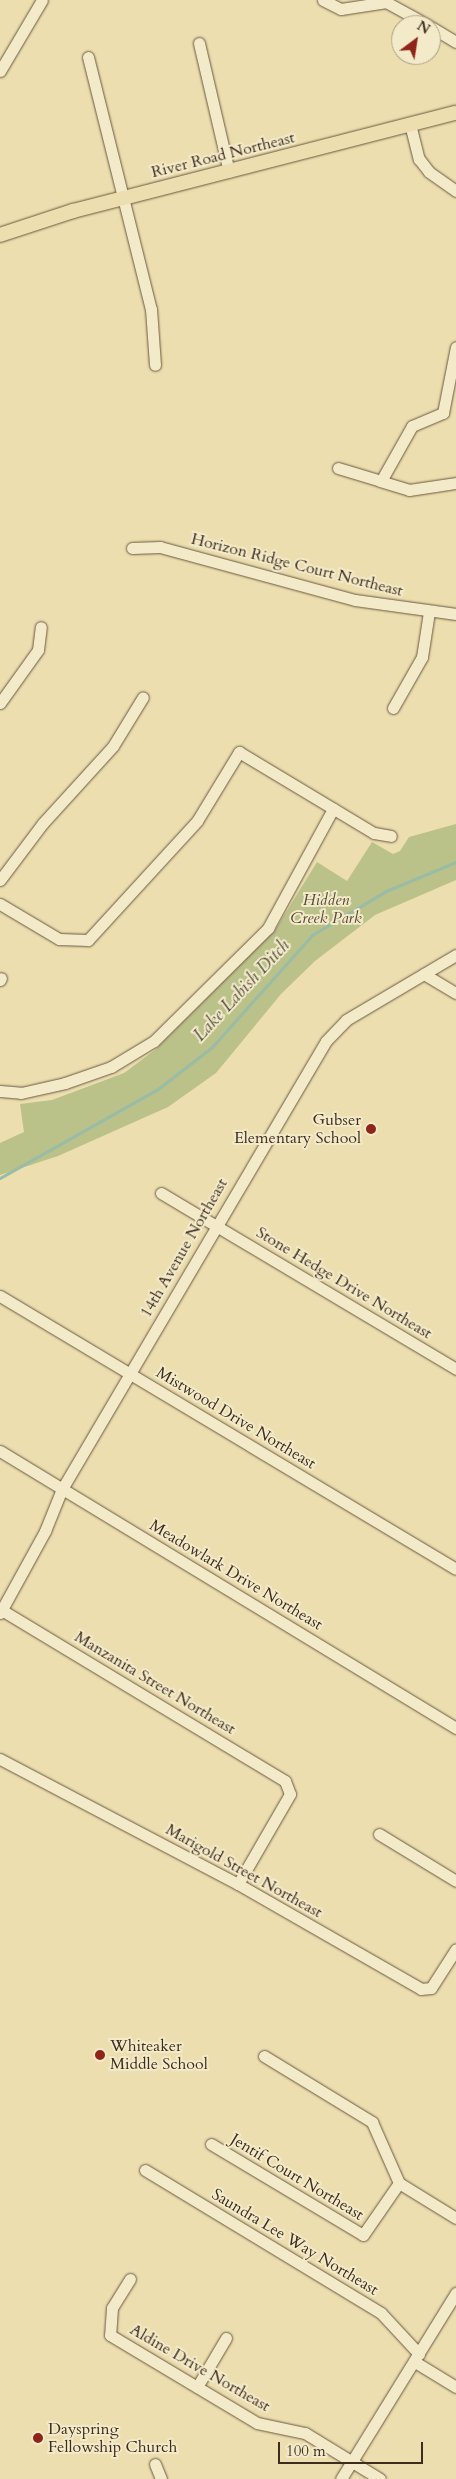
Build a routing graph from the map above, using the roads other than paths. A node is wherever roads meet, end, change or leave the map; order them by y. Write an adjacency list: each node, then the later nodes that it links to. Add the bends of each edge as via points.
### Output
1 (42, 0): 8 (street)
2 (323, 0): 3 (street, via 341,9 386,2)
3 (410, 15)
4 (441, 33): 5 (street)
5 (456, 42)
6 (199, 43): 11 (street)
7 (88, 57): 13 (street)
8 (0, 72)
9 (456, 113): 10 (main road, River Road Northeast)
10 (411, 128): 11 (main road, River Road Northeast); 12 (street, via 419,159 429,172)
11 (229, 172): 13 (main road, River Road Northeast)
12 (456, 191)
13 (124, 197): 14 (main road, River Road Northeast); 16 (street, via 155,328)
14 (0, 235)
15 (456, 347): 18 (street, via 443,413 412,426)
16 (155, 365)
17 (338, 468): 18 (street)
18 (380, 481): 19 (street, via 408,490)
19 (456, 483)
20 (132, 548): 21 (street, Horizon Ridge Court Northeast, via 160,547 355,600)
21 (428, 612): 22 (street, Horizon Ridge Court Northeast); 26 (street, via 422,657)
22 (456, 614)
23 (41, 628): 25 (street, via 38,650)
24 (143, 697): 29 (street, via 114,746 43,823)
25 (0, 703)
26 (393, 708)
27 (334, 809): 28 (street, via 374,833); 30 (street, via 239,752 197,821 88,940 59,939); 34 (street, via 268,928 154,1040 110,1068 65,1083 21,1093)
28 (391, 836)
29 (0, 880)
30 (0, 904)
31 (456, 955): 32 (street, 14th Avenue Northeast)
32 (424, 974): 33 (street); 36 (street, 14th Avenue Northeast, via 332,1032)
33 (456, 993)
34 (0, 1091)
35 (161, 1193): 36 (street, Stone Hedge Drive Northeast)
36 (216, 1226): 38 (street, Stone Hedge Drive Northeast); 39 (street, 14th Avenue Northeast)
37 (0, 1296): 39 (street, Mistwood Drive Northeast)
38 (456, 1369)
39 (130, 1374): 41 (street, 14th Avenue Northeast); 42 (street, Mistwood Drive Northeast)
40 (0, 1451): 41 (street, Meadowlark Drive Northeast)
41 (62, 1489): 43 (street, 14th Avenue Northeast, via 45,1531); 44 (street, Meadowlark Drive Northeast)
42 (456, 1569)
43 (1, 1611): 48 (street, Manzanita Street Northeast, via 291,1787)
44 (456, 1728)
45 (0, 1759): 48 (street, Marigold Street Northeast)
46 (379, 1834): 47 (street)
47 (456, 1881)
48 (238, 1884): 49 (street, Marigold Street Northeast, via 421,1989 431,1988)
49 (456, 1949)
50 (264, 2056): 53 (street, via 372,2122)
51 (211, 2144): 53 (street, Jentif Court Northeast, via 363,2235)
52 (145, 2170): 58 (street, Saundra Lee Way Northeast, via 381,2313)
53 (399, 2183): 54 (street)
54 (456, 2218)
55 (130, 2279): 59 (street, Aldine Drive Northeast, via 112,2308 110,2335)
56 (456, 2293): 58 (street)
57 (226, 2338): 59 (street)
58 (417, 2358): 60 (street, Saundra Lee Way Northeast); 61 (street)
59 (197, 2387): 61 (street, Aldine Drive Northeast, via 257,2423 305,2433)
60 (456, 2387)
61 (351, 2461): 64 (street); 65 (street, Aldine Drive Northeast)
62 (154, 2464): 63 (street)
63 (161, 2479)
64 (341, 2479)
65 (380, 2479)

